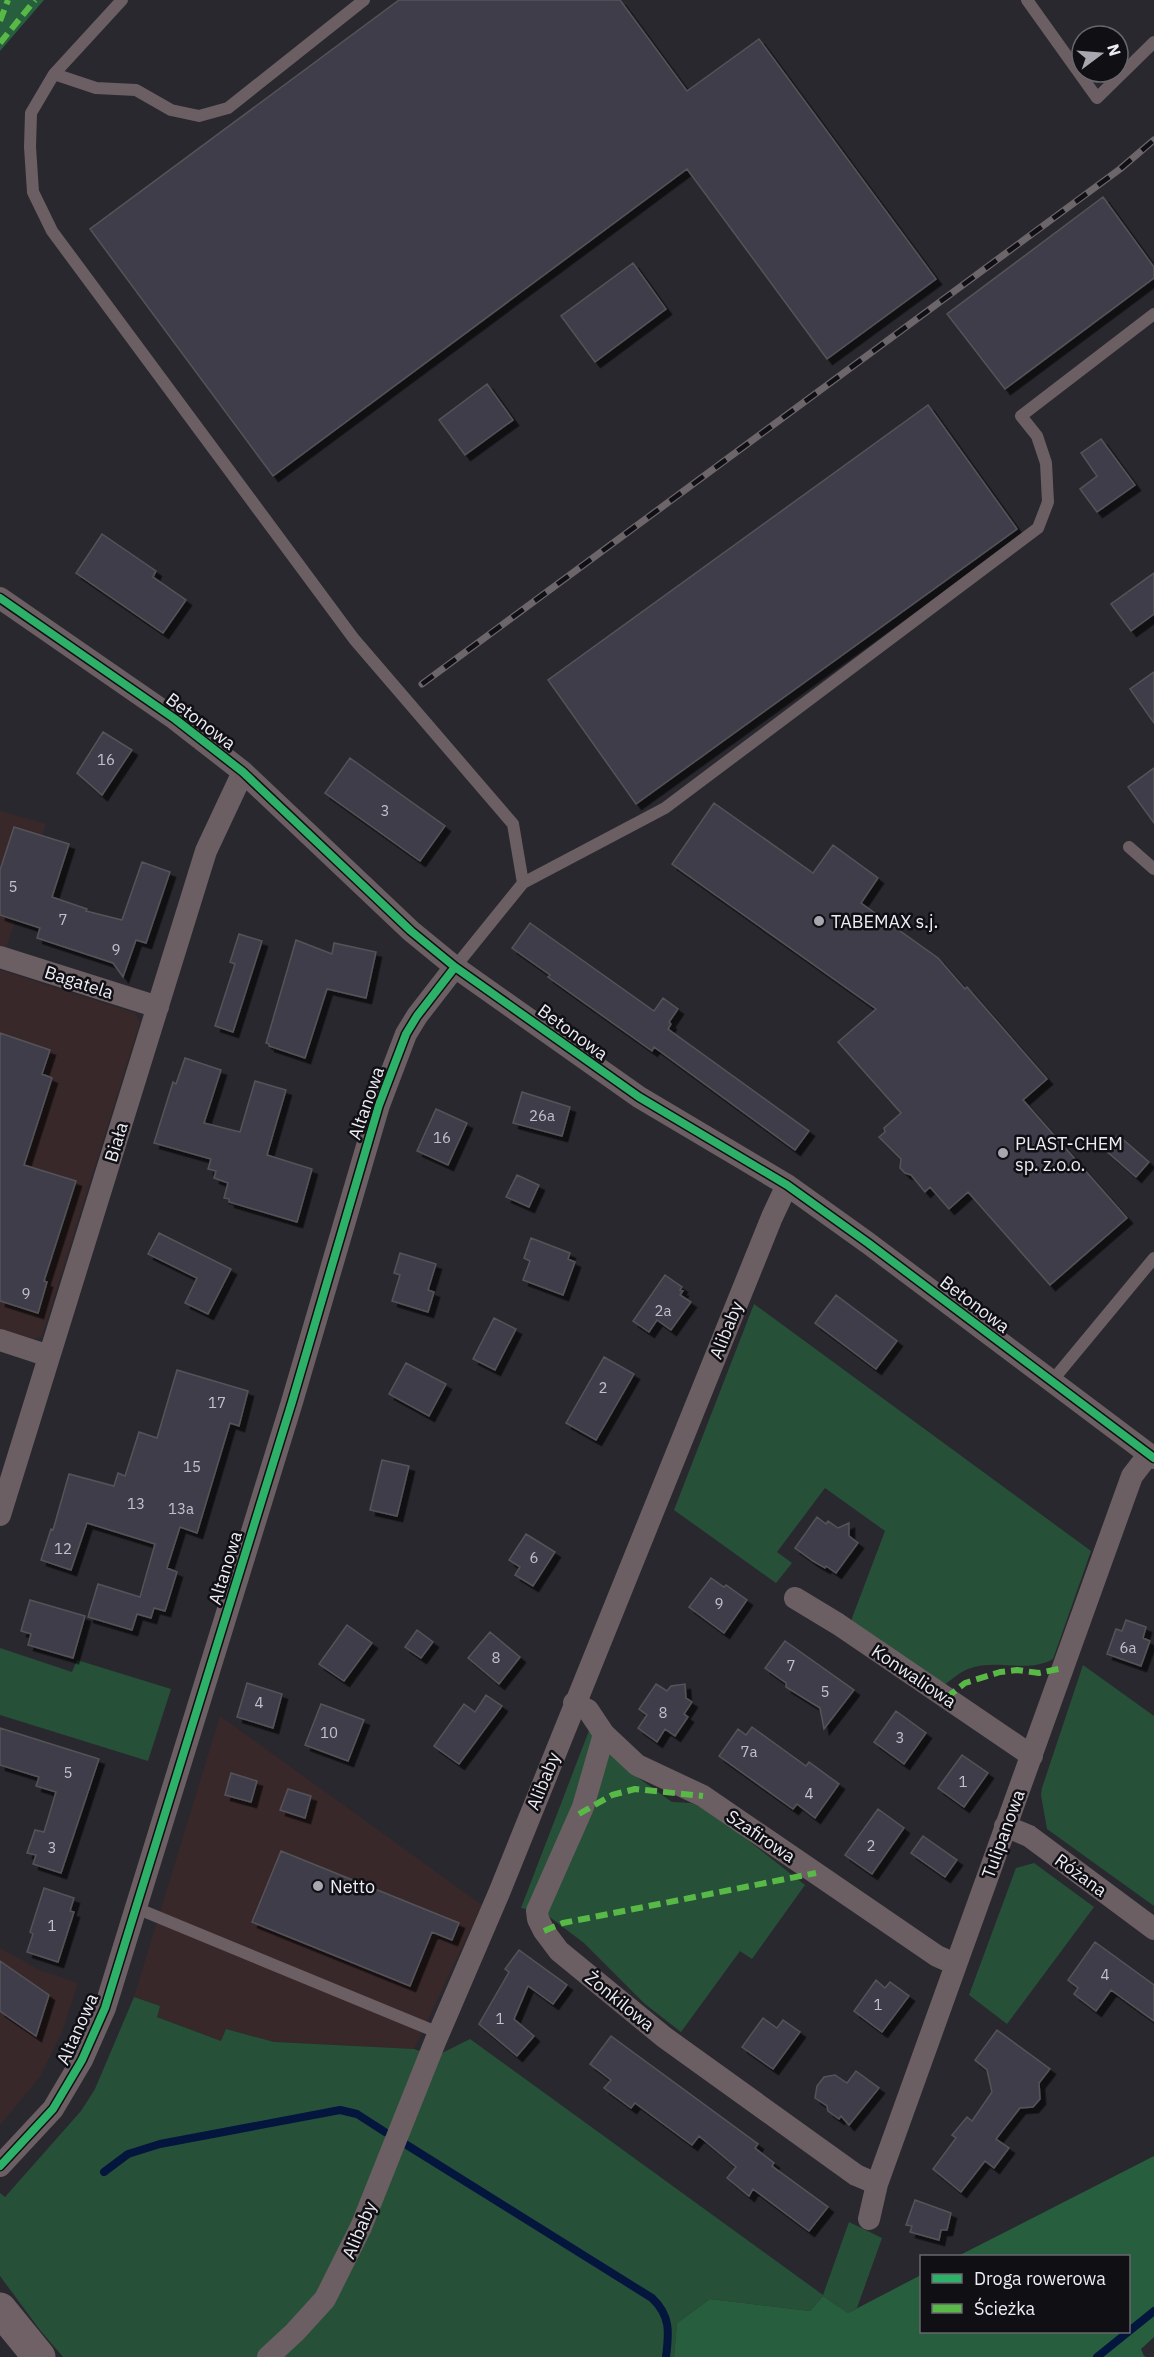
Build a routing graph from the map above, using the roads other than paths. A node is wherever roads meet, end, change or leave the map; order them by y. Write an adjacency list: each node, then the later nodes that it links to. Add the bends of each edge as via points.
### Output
1 (122, 0): 5 (lane)
2 (364, 0): 5 (lane, via 228,108 199,116 171,110 136,90 96,88)
3 (1027, 0): 4 (lane, via 1097,98)
4 (1154, 42)
5 (54, 74): 11 (lane, via 31,113 30,147 33,192 52,231 354,639 513,824)
6 (1154, 314): 11 (lane, via 1021,416 1037,436 1046,463 1048,502 1038,528 665,808)
7 (0, 598): 8 (street, Betonowa, via 175,719)
8 (243, 772): 13 (street, Betonowa, via 411,931); 14 (street, Biała, via 206,851)
9 (1129, 847): 10 (lane)
10 (1154, 869)
11 (523, 883): 13 (lane)
12 (0, 957): 14 (street, Bagatela)
13 (455, 967): 15 (street, Betonowa, via 639,1097); 27 (street, Altanowa, via 406,1034 379,1105)
14 (158, 1008): 18 (street, Biała)
15 (787, 1185): 19 (street, Betonowa); 23 (street, Alibaby)
16 (1154, 1258): 19 (lane)
17 (0, 1340): 18 (street)
18 (49, 1356): 21 (street, Biała)
19 (1052, 1381): 20 (street, Betonowa)
20 (1151, 1456): 25 (street, Tulipanowa, via 1132,1476)
21 (0, 1515)
22 (795, 1598): 25 (street, Konwaliowa)
23 (574, 1703): 24 (street, Szafirowa, via 588,1710); 30 (street, Alibaby)
24 (604, 1734): 29 (street, Szafirowa, via 637,1765 703,1796 937,1956); 32 (street, Żonkilowa, via 583,1807 537,1911 544,1931 559,1951 664,2037 856,2175)
25 (1032, 1756): 26 (street, Tulipanowa)
26 (1005, 1826): 28 (street, Różana, via 1029,1836); 29 (street, Tulipanowa)
27 (136, 1908): 30 (lane); 31 (street, Altanowa, via 105,2008 82,2060 53,2109)
28 (1154, 1929)
29 (955, 1964): 32 (street, Tulipanowa)
30 (439, 2033): 38 (street, Alibaby, via 341,2271 325,2299)
31 (0, 2166)
32 (877, 2184): 33 (street, Tulipanowa)
33 (869, 2219)
34 (0, 2309): 37 (main road)
35 (0, 2335): 36 (main road)
36 (17, 2357)
37 (39, 2357)
38 (268, 2357)

